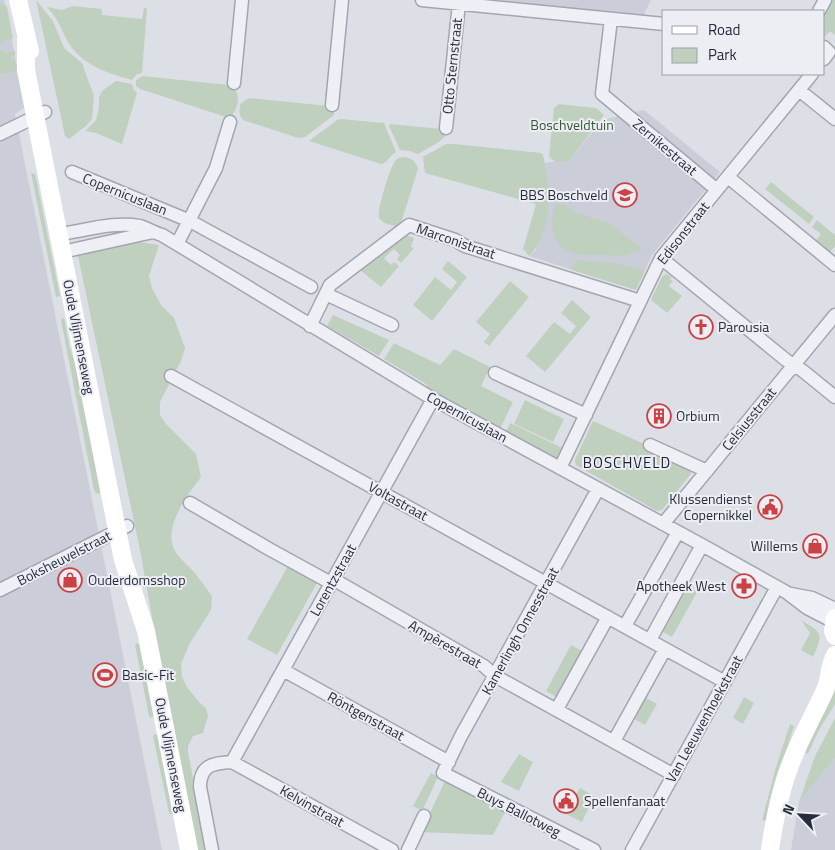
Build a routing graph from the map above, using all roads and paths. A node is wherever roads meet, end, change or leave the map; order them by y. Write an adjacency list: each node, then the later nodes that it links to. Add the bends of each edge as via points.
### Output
1 (18, 0): 12 (street, Oude Vlijmenseweg, via 38,80)
2 (242, 0): 9 (street)
3 (342, 0): 11 (street)
4 (422, 0): 5 (street)
5 (459, 4): 6 (street); 15 (street, Otto Sternstraat)
6 (611, 19): 7 (street); 19 (street, Zernikestraat, via 602,94)
7 (662, 24)
8 (811, 75): 10 (street, Edisonstraat)
9 (234, 83)
10 (799, 90): 13 (street); 18 (street, Edisonstraat)
11 (332, 105)
12 (40, 114): 16 (street); 21 (street, Oude Vlijmenseweg)
13 (835, 119)
14 (230, 122): 20 (street, via 216,168)
15 (446, 128)
16 (0, 134)
17 (72, 172): 20 (street, Copernicuslaan)
18 (728, 177): 19 (street, Edisonstraat); 24 (street)
19 (717, 190): 23 (street, Edisonstraat)
20 (190, 221): 22 (street); 25 (street, Copernicuslaan)
21 (65, 242): 22 (street, Copernicuslaan, via 152,232); 44 (street, Oude Vlijmenseweg)
22 (177, 244): 30 (street, Copernicuslaan)
23 (661, 258): 27 (street, Edisonstraat); 31 (street)
24 (835, 265)
25 (311, 286)
26 (326, 294): 27 (street, Marconistraat, via 330,285 409,225); 29 (street); 30 (street, Marconistraat)
27 (640, 301): 36 (street, Edisonstraat)
28 (835, 315): 31 (street, Celsiusstraat)
29 (392, 325)
30 (310, 326): 35 (street, Copernicuslaan)
31 (794, 365): 34 (street); 39 (street, Celsiusstraat)
32 (495, 373): 36 (street)
33 (171, 376): 41 (street, Voltastraat)
34 (835, 397)
35 (433, 399): 38 (street, Copernicuslaan); 41 (street, Lorentzstraat)
36 (586, 416): 38 (street, Edisonstraat)
37 (650, 445): 39 (street)
38 (560, 468): 40 (street, Copernicuslaan)
39 (707, 471): 43 (street, Celsiusstraat)
40 (598, 489): 43 (street, Copernicuslaan); 48 (street, Kamerlingh Onnesstraat)
41 (381, 492): 47 (street, Lorentzstraat); 48 (street, Voltastraat)
42 (190, 503): 47 (street, Ampèrestraat)
43 (663, 524): 45 (street, Copernicuslaan)
44 (122, 528): 49 (street, Boksheuvelstraat); 67 (street, Oude Vlijmenseweg, via 146,618)
45 (678, 532): 46 (street, Copernicuslaan); 53 (street)
46 (702, 545): 50 (street, Copernicuslaan); 54 (street)
47 (332, 581): 57 (street, Lorentzstraat); 58 (street, Ampèrestraat, via 484,666)
48 (547, 582): 51 (street, Voltastraat); 58 (street, Kamerlingh Onnesstraat)
49 (0, 590)
50 (782, 590): 52 (street, Copernicuslaan, via 807,608); 60 (street, Van Leeuwenhoekstraat)
51 (608, 616): 53 (street, Voltastraat); 61 (street)
52 (835, 621)
53 (625, 626): 54 (street, Voltastraat)
54 (650, 640): 55 (street, Voltastraat)
55 (665, 648): 60 (street, Voltastraat); 62 (street)
56 (835, 655): 59 (street, via 831,663)
57 (283, 670): 63 (street, Lorentzstraat); 64 (street, Röntgenstraat)
58 (495, 676): 61 (street, Ampèrestraat); 64 (street, Kamerlingh Onnesstraat)
59 (831, 681): 73 (street, via 789,768)
60 (725, 682): 65 (street, Van Leeuwenhoekstraat)
61 (557, 709): 62 (street, Ampèrestraat)
62 (614, 741): 65 (street, Ampèrestraat)
63 (232, 762): 68 (street, Oude Vlijmenseweg, via 211,764 200,780); 69 (street, Kelvinstraat)
64 (446, 768): 71 (street, Buys Ballotweg)
65 (674, 775): 72 (street, Van Leeuwenhoekstraat)
66 (424, 816): 70 (street)
67 (189, 850)
68 (212, 850)
69 (392, 850)
70 (408, 850)
71 (594, 850)
72 (632, 850)
73 (770, 850)

